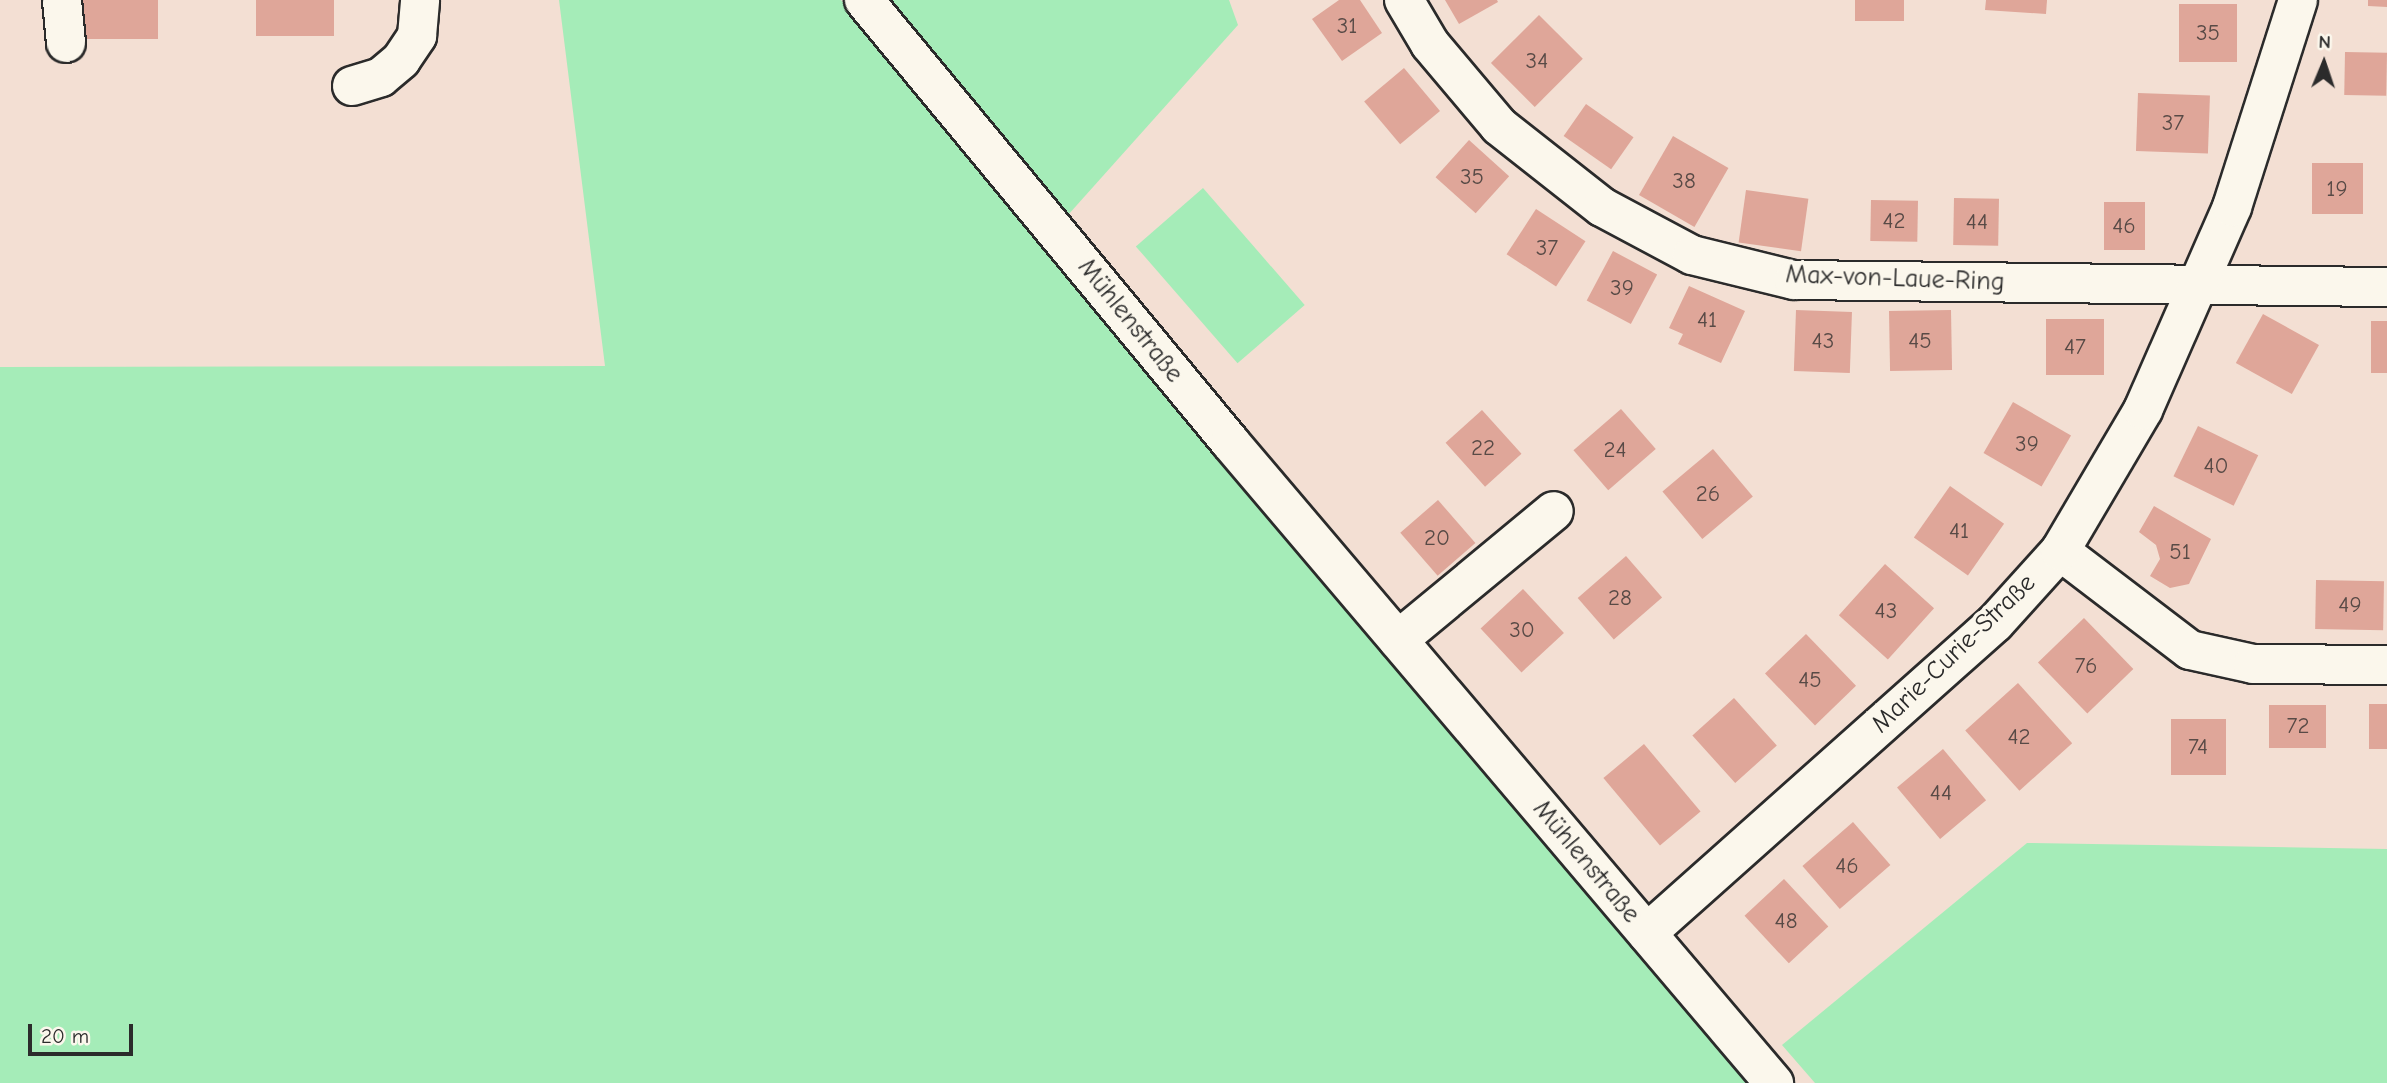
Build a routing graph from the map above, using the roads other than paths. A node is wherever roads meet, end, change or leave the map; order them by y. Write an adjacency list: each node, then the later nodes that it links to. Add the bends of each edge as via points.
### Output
1 (62, 0): 6 (street)
2 (420, 0): 7 (street, via 417,36 401,60 381,77)
3 (864, 0): 12 (street, Mühlenstraße)
4 (1404, 0): 8 (street, Max-von-Laue-Ring, via 1430,44 1499,126 1601,207 1692,255 1794,280)
5 (2298, 0): 8 (street, Marie-Curie-Straße, via 2261,127)
6 (66, 43)
7 (352, 86)
8 (2197, 285): 9 (street, Max-von-Laue-Ring); 11 (street, Marie-Curie-Straße, via 2143,410)
9 (2387, 287)
10 (1554, 511): 12 (street)
11 (2060, 551): 13 (street, via 2190,650 2253,664); 14 (street, Marie-Curie-Straße, via 1994,623)
12 (1398, 640): 14 (street, Mühlenstraße)
13 (2387, 664)
14 (1647, 933): 15 (street, Mühlenstraße)
15 (1774, 1083)

